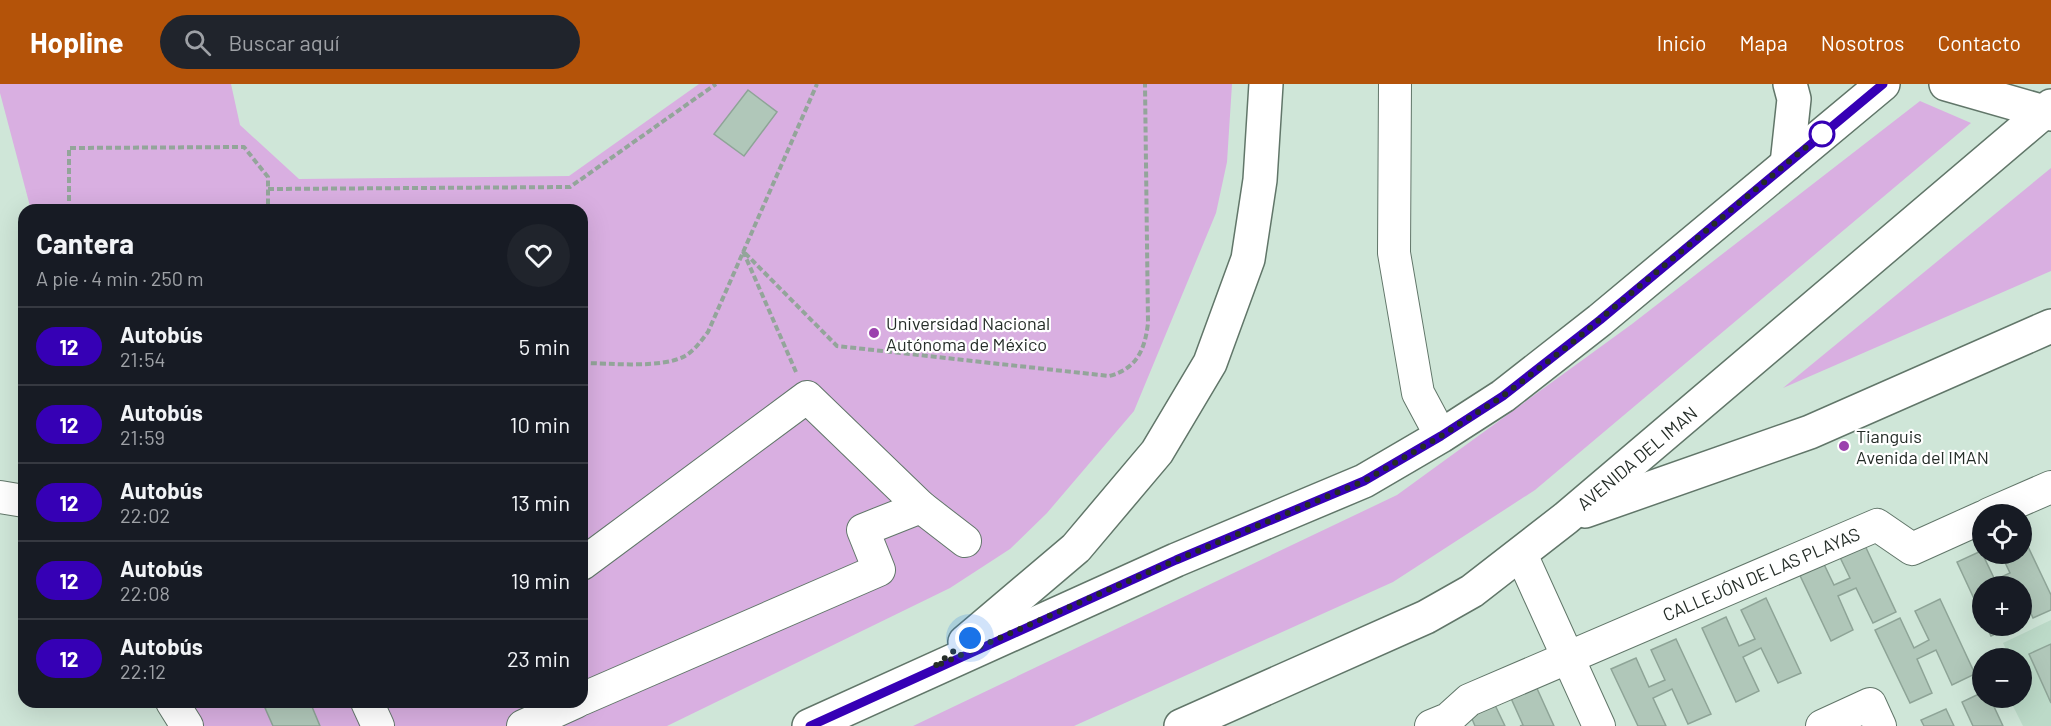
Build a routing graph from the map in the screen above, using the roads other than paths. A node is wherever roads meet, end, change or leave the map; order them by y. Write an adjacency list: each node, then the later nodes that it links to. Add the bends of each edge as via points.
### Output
1 (1266, 84): 21 (main road, via 1260,180 1248,259 1210,363 1157,452 1076,548)
2 (1395, 84): 9 (street, via 1394,253 1418,393)
3 (1790, 84): 7 (main road, via 1794,99)
4 (1883, 84): 7 (main road)
5 (1946, 84): 6 (main road, AVENIDA DEL IMAN)
6 (2048, 111): 15 (main road, AVENIDA DEL IMAN)
7 (1787, 164): 9 (main road, via 1512,390)
8 (2051, 326): 15 (main road, via 1810,432)
9 (1441, 436): 21 (main road, via 1364,481)
10 (2051, 487): 13 (street)
11 (0, 497): 12 (street)
12 (18, 500)
13 (2012, 504)
14 (921, 507): 17 (street); 19 (street, via 807,397); 22 (street, via 863,531 879,570)
15 (1566, 518): 18 (main road, AVENIDA DEL IMAN)
16 (1972, 522): 20 (street, CALLEJÓN DE LAS PLAYAS, via 1912,549 1877,525)
17 (965, 541)
18 (1521, 554): 20 (street); 30 (main road, AVENIDA DEL IMAN, via 1472,591 1426,617)
19 (588, 560)
20 (1568, 657): 31 (street, CALLEJÓN DE LAS PLAYAS, via 1469,700 1448,719); 32 (street)
21 (934, 667): 29 (main road)
22 (588, 696)
23 (176, 708): 26 (street)
24 (370, 708): 27 (street)
25 (563, 708): 28 (street)
26 (187, 726)
27 (378, 726)
28 (523, 726)
29 (809, 726)
30 (1181, 726)
31 (1431, 726)
32 (1599, 726)
33 (1822, 726): 34 (street, via 1870,704)
34 (1880, 726)

